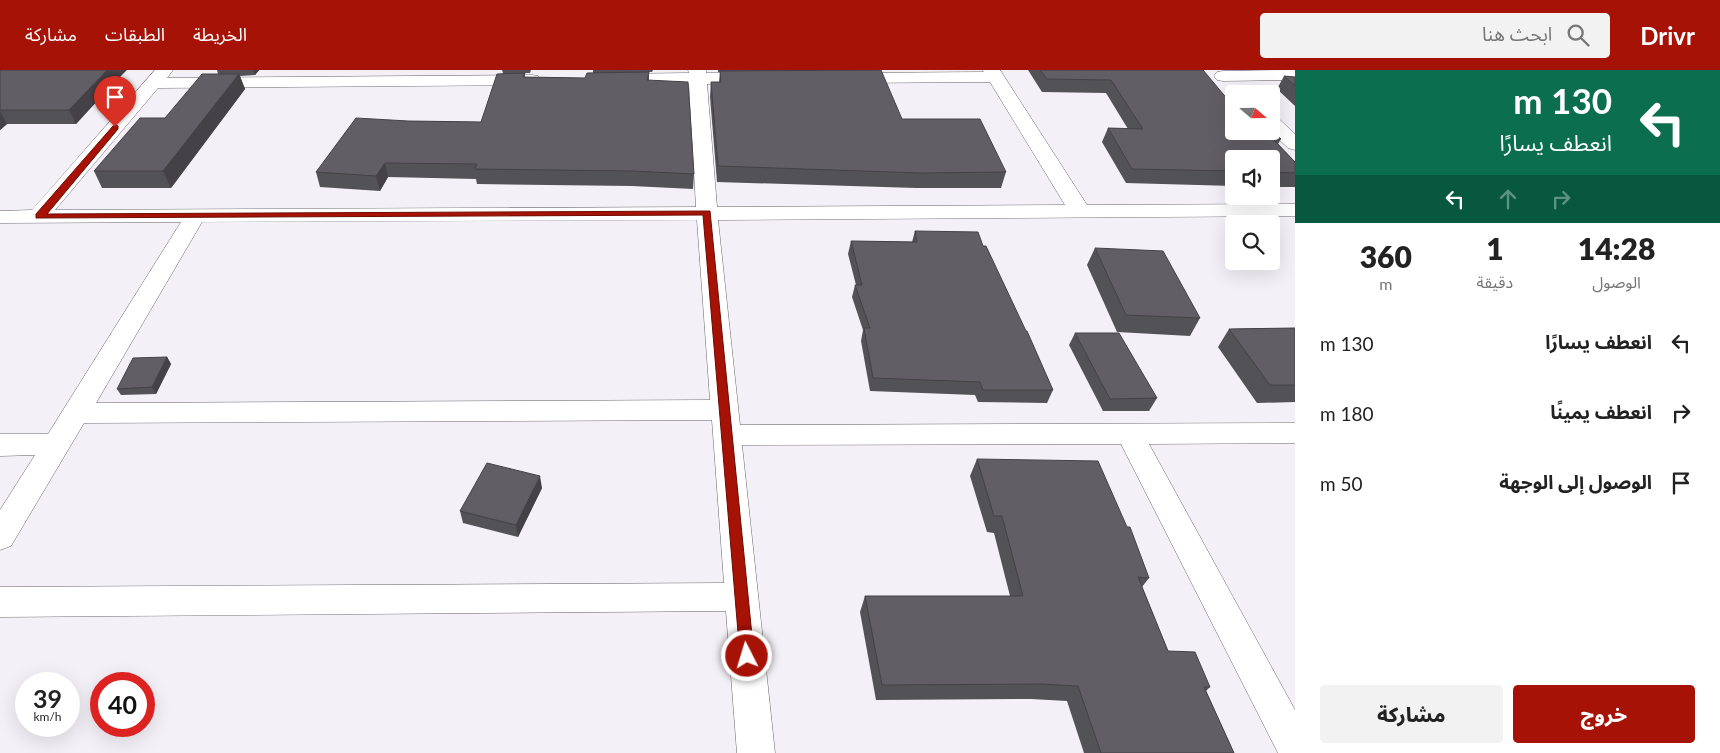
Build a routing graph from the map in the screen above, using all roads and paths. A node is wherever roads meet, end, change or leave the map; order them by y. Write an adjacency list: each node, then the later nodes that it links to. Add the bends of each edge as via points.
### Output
1 (993, 73): 7 (street); 13 (street)
2 (1220, 73): 4 (street); 10 (street)
3 (697, 74): 6 (street); 9 (street); 15 (street)
4 (1295, 75)
5 (159, 76): 8 (street); 18 (street)
6 (777, 78)
7 (826, 78)
8 (549, 80)
9 (599, 80)
10 (1233, 85)
11 (1280, 130): 12 (street)
12 (1295, 144)
13 (1080, 211): 14 (street); 15 (street)
14 (1294, 211)
15 (707, 213): 16 (street); 20 (street)
16 (196, 215): 18 (street); 19 (street)
17 (0, 216): 18 (street)
18 (40, 216)
19 (76, 413): 20 (street); 23 (street)
20 (726, 423): 21 (street); 26 (street)
21 (1129, 433): 22 (street); 28 (street)
22 (1295, 433)
23 (57, 444): 24 (street); 25 (street)
24 (0, 445)
25 (0, 537)
26 (742, 597): 27 (street); 29 (street)
27 (0, 602)
28 (1295, 747)
29 (756, 753)

